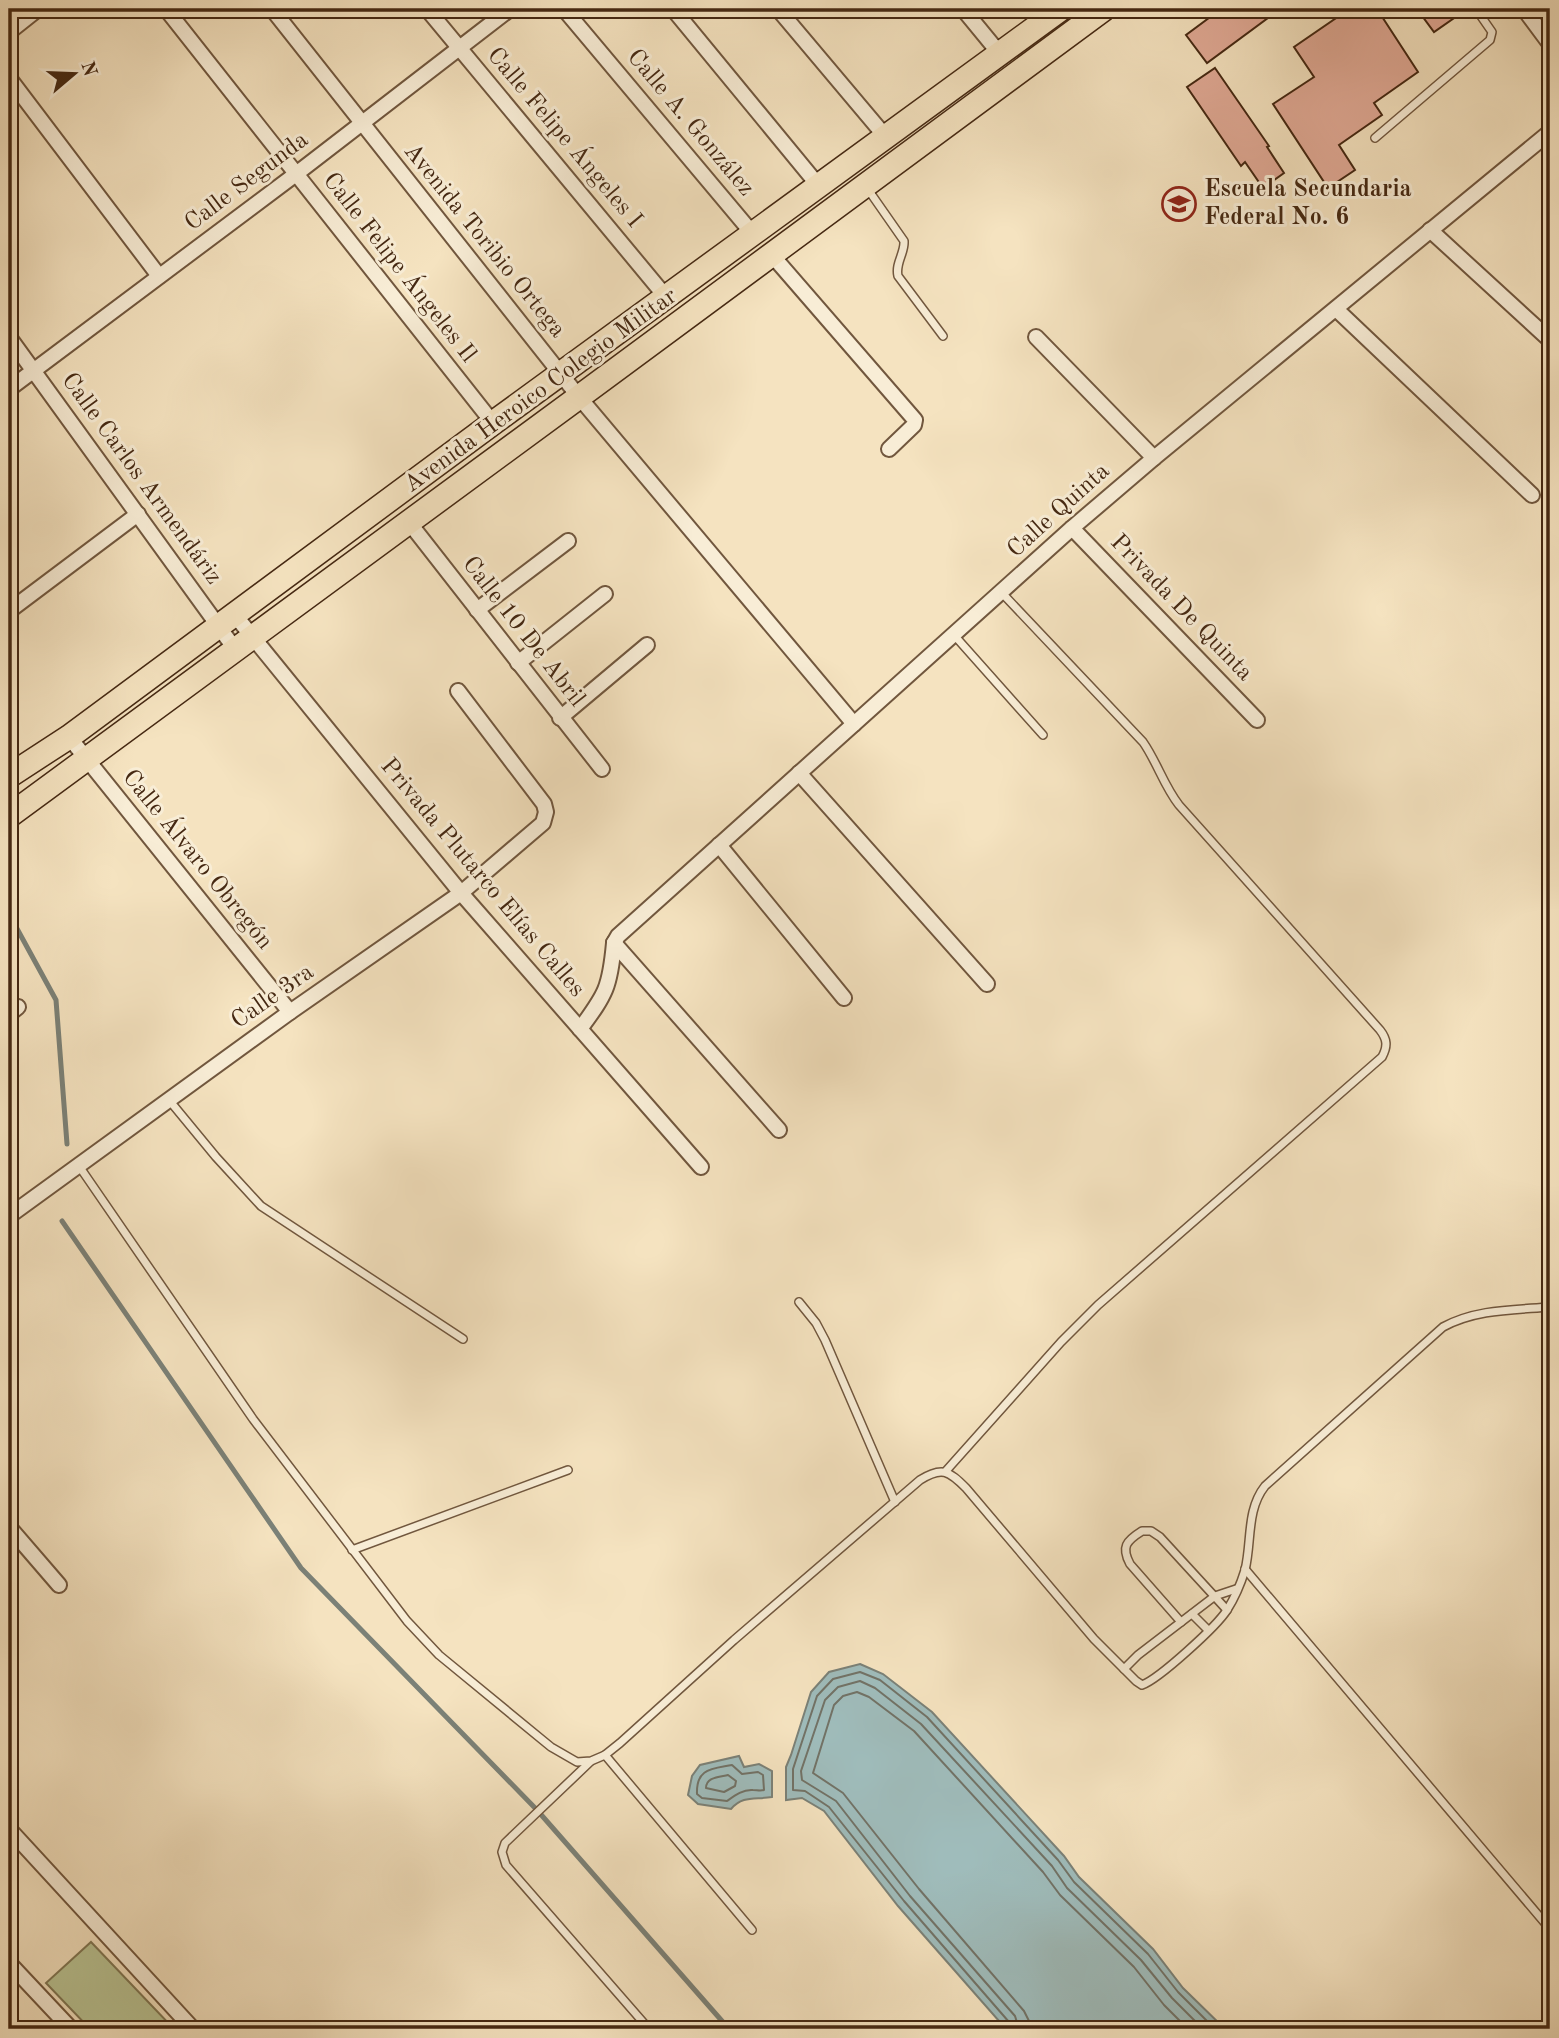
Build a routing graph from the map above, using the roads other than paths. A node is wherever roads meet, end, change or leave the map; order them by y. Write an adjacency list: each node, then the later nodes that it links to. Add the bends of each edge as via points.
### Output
1 (38, 9): 14 (street)
2 (166, 9): 23 (street, Calle Felipe Ángeles Il)
3 (272, 9): 19 (street, Avenida Toribio Ortega)
4 (427, 9): 16 (street, Calle Felipe Ángeles I)
5 (510, 9): 16 (street, Calle Segunda)
6 (564, 9): 27 (street, Calle A. González)
7 (673, 9): 25 (street)
8 (778, 9): 21 (street)
9 (963, 9): 17 (street)
10 (1060, 9): 17 (main road, Avenida Heroico Colegio Militar)
11 (1104, 9): 24 (main road, Avenida Heroico Colegio Militar)
12 (1476, 9): 22 (lane, via 1492,32 1490,40)
13 (1524, 9): 15 (street)
14 (9, 32)
15 (1550, 44)
16 (460, 48): 19 (street, Calle Segunda); 30 (street, Calle Felipe Ángeles I)
17 (1000, 54): 21 (main road, Avenida Heroico Colegio Militar)
18 (9, 78): 29 (street)
19 (362, 124): 23 (street, Calle Segunda); 37 (street, Avenida Toribio Ortega)
20 (1550, 132): 26 (street, Calle Quinta)
21 (885, 136): 25 (main road, Avenida Heroico Colegio Militar)
22 (1375, 138)
23 (296, 174): 29 (street, Calle Segunda); 40 (street, Calle Felipe Ángeles Il)
24 (865, 185): 28 (main road, Avenida Heroico Colegio Militar); 32 (lane, via 904,241 897,266 900,279)
25 (818, 186): 27 (main road, Avenida Heroico Colegio Militar)
26 (1430, 230): 31 (street, Calle Quinta); 35 (street)
27 (754, 234): 30 (main road, Avenida Heroico Colegio Militar)
28 (771, 254): 39 (main road, Avenida Heroico Colegio Militar); 41 (street, via 915,420)
29 (159, 276): 36 (street, Calle Segunda)
30 (666, 297): 37 (main road, Avenida Heroico Colegio Militar)
31 (1336, 309): 42 (street, Calle Quinta); 43 (street)
32 (943, 336)
33 (9, 337): 36 (street, Calle Carlos Armendáriz)
34 (1037, 337): 42 (street)
35 (1550, 340)
36 (34, 370): 38 (street, Calle Segunda); 44 (street, Calle Carlos Armendáriz)
37 (561, 374): 39 (street, Avenida Toribio Ortega); 40 (main road, Avenida Heroico Colegio Militar)
38 (9, 388)
39 (579, 397): 45 (main road, Avenida Heroico Colegio Militar); 60 (street, Avenida Toribio Ortega)
40 (493, 423): 52 (main road, Avenida Heroico Colegio Militar)
41 (889, 449)
42 (1154, 458): 46 (street, Calle Quinta)
43 (1532, 495)
44 (138, 514): 51 (street); 52 (street, Calle Carlos Armendáriz)
45 (408, 521): 50 (street, Calle 10 De Abril); 54 (main road, Avenida Heroico Colegio Militar)
46 (1072, 528): 48 (street, Calle Quinta); 59 (street, Privada De Quinta)
47 (568, 541): 50 (street)
48 (1002, 593): 53 (street, Calle Quinta); 84 (lane, via 1143,742 1179,805 1387,1043 1382,1057 1098,1305)
49 (605, 594): 56 (street)
50 (477, 610): 56 (street, Calle 10 De Abril)
51 (9, 611)
52 (226, 620): 54 (street, Privada Plutarco Elías Calles); 62 (main road, Avenida Heroico Colegio Militar)
53 (954, 635): 60 (street, Calle Quinta); 61 (lane)
54 (243, 643): 63 (main road, Avenida Heroico Colegio Militar); 69 (street, Privada Plutarco Elías Calles)
55 (647, 645): 58 (street)
56 (519, 663): 58 (street, Calle 10 De Abril)
57 (458, 691): 69 (street, Calle 3ra, via 546,812 543,823)
58 (561, 718): 64 (street, Calle 10 De Abril)
59 (1257, 720)
60 (854, 724): 65 (street, Calle Quinta)
61 (1043, 735)
62 (69, 737): 63 (street, Calle Álvaro Obregón); 66 (main road, Avenida Heroico Colegio Militar)
63 (86, 759): 67 (main road, Avenida Heroico Colegio Militar); 73 (street, Calle Álvaro Obregón)
64 (602, 769)
65 (799, 773): 68 (street, Calle Quinta); 71 (street)
66 (9, 776)
67 (9, 816)
68 (719, 845): 70 (street, Calle Quinta); 72 (street)
69 (461, 892): 73 (street, Calle 3ra); 74 (street, Privada Plutarco Elías Calles)
70 (614, 943): 74 (street, via 609,984); 76 (street)
71 (987, 984)
72 (844, 998)
73 (290, 1012): 75 (street, Calle 3ra)
74 (580, 1030): 78 (street, Privada Plutarco Elías Calles)
75 (169, 1100): 77 (street, Calle 3ra); 82 (lane, via 261,1206)
76 (779, 1130)
77 (79, 1165): 79 (street, Calle 3ra); 87 (lane, via 253,1419)
78 (701, 1167)
79 (9, 1216)
80 (799, 1302): 85 (lane, via 825,1340)
81 (1550, 1307): 88 (lane, via 1467,1316 1434,1334 1265,1486 1255,1502)
82 (463, 1339)
83 (568, 1470): 87 (lane)
84 (945, 1472): 85 (lane, via 929,1475); 96 (lane, via 966,1488)
85 (895, 1502): 97 (lane)
86 (9, 1527): 89 (street)
87 (352, 1550): 98 (lane, via 439,1656 551,1747 577,1762)
88 (1245, 1569): 90 (lane); 100 (lane)
89 (59, 1585)
90 (1237, 1588): 91 (lane); 92 (lane)
91 (1216, 1596): 92 (lane); 93 (lane); 94 (lane, via 1160,1537 1151,1531 1135,1535 1126,1544 1130,1564)
92 (1227, 1610): 95 (lane)
93 (1192, 1614): 94 (lane); 95 (lane)
94 (1181, 1622): 96 (lane)
95 (1208, 1630): 96 (lane, via 1150,1682 1142,1685)
96 (1124, 1669)
97 (605, 1755): 98 (lane); 101 (lane)
98 (591, 1762): 105 (lane, via 505,1843 503,1859)
99 (9, 1829): 104 (street)
100 (1550, 1929)
101 (752, 1930)
102 (9, 1963): 103 (street)
103 (71, 2029)
104 (193, 2029)
105 (649, 2029)

